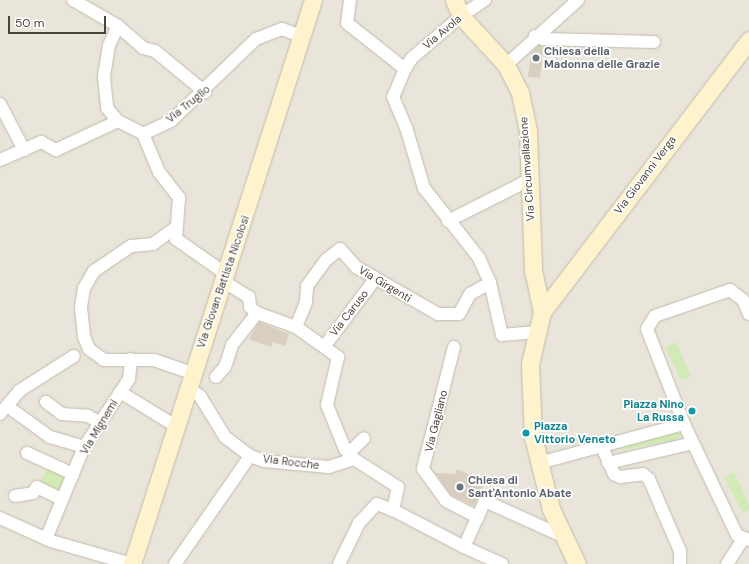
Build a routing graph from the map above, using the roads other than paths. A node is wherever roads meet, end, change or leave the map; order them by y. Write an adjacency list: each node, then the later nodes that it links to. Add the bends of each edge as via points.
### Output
1 (73, 0): 7 (street)
2 (313, 0): 10 (street, Via Giovan Battista Nicolosi)
3 (350, 0): 15 (street, via 344,25)
4 (454, 0): 8 (street, Via Circumvallazione)
5 (485, 0): 8 (street, Via Avola)
6 (578, 0): 11 (street)
7 (92, 4): 9 (street)
8 (460, 16): 14 (street, Via Circumvallazione); 15 (street, Via Avola, via 412,58)
9 (118, 26): 16 (street, via 143,48 155,51); 18 (street, via 110,45 104,77 107,108)
10 (301, 36): 16 (street, Via Truglio, via 282,29 256,40); 25 (street, Via Giovan Battista Nicolosi)
11 (535, 36): 13 (street, via 544,39); 14 (street)
12 (749, 40): 29 (street, Via Giovanni Verga)
13 (654, 42)
14 (506, 65): 22 (street, Via Circumvallazione, via 523,107)
15 (405, 69): 23 (street, Via Avola, via 393,97 406,127 424,188)
16 (205, 92): 19 (street, Via Truglio, via 171,121)
17 (0, 104): 20 (street)
18 (118, 121): 19 (street); 20 (street, via 56,150 41,142)
19 (142, 134): 24 (street, via 159,172 179,198)
20 (24, 150): 21 (street)
21 (0, 160)
22 (529, 180): 23 (street); 26 (street, Via Circumvallazione)
23 (448, 221): 28 (street, via 476,253)
24 (175, 228): 25 (street, via 174,234 181,244); 38 (street, Via Rocche, via 153,244 131,246 94,271 84,288 81,307 89,349 104,360)
25 (224, 278): 31 (street, via 249,297 250,307); 40 (street, Via Giovan Battista Nicolosi)
26 (535, 279): 29 (street); 30 (street, Via Circumvallazione)
27 (376, 280): 28 (street, Via Girgenti, via 438,314 459,314 470,294); 33 (street, Via Girgenti, via 356,267 340,249 326,260 307,286 306,302); 35 (street, Via Caruso)
28 (490, 283): 34 (street, via 502,335)
29 (560, 284): 30 (street, Via Giovanni Verga)
30 (542, 312): 34 (street)
31 (257, 313): 33 (street); 39 (street, via 232,345 225,367)
32 (749, 314): 45 (street, via 743,300 730,290 655,316 649,322 648,338)
33 (296, 327): 35 (street)
34 (536, 332): 54 (street, via 530,364 533,438)
35 (324, 347): 53 (street, via 338,357 327,405)
36 (454, 347): 60 (street, Via Gagliano, via 423,469 436,492 456,507)
37 (74, 356): 43 (street, via 19,391)
38 (131, 359): 40 (street, Via Rocche, via 154,360); 41 (street, Via Mignemi, via 129,379)
39 (216, 377)
40 (190, 380): 46 (street, Via Giovan Battista Nicolosi); 52 (street, Via Rocche, via 212,412 225,437)
41 (120, 392): 44 (street, Via Mignemi); 46 (street)
42 (46, 402): 44 (street, via 62,414 88,416)
43 (3, 410): 49 (street, via 50,438)
44 (100, 423): 49 (street, Via Mignemi)
45 (684, 424): 48 (street); 50 (street)
46 (174, 425): 66 (street, Via Giovan Battista Nicolosi)
47 (364, 438): 53 (street)
48 (693, 443): 55 (street); 64 (street, via 737,535)
49 (84, 447): 56 (street, Via Mignemi)
50 (602, 447): 54 (street); 55 (street)
51 (27, 453): 56 (street)
52 (250, 456): 53 (street, Via Rocche, via 264,461 329,467); 67 (street)
53 (351, 456): 59 (street, via 398,487)
54 (539, 463): 62 (street)
55 (608, 463): 71 (street, via 617,476 643,474 649,479 680,550)
56 (73, 474): 58 (street, Via Mignemi)
57 (15, 496): 58 (street, via 33,493 37,486)
58 (62, 499): 63 (street, Via Mignemi)
59 (393, 510): 65 (street, via 441,538); 68 (street, via 377,504 359,523)
60 (478, 517): 62 (street, via 485,501); 65 (street)
61 (0, 518): 63 (street)
62 (560, 535): 70 (street)
63 (46, 538): 66 (street)
64 (746, 540): 72 (street)
65 (464, 547): 69 (street)
66 (131, 564)
67 (175, 564)
68 (339, 564)
69 (502, 564)
70 (576, 564)
71 (680, 564)
72 (727, 564)

